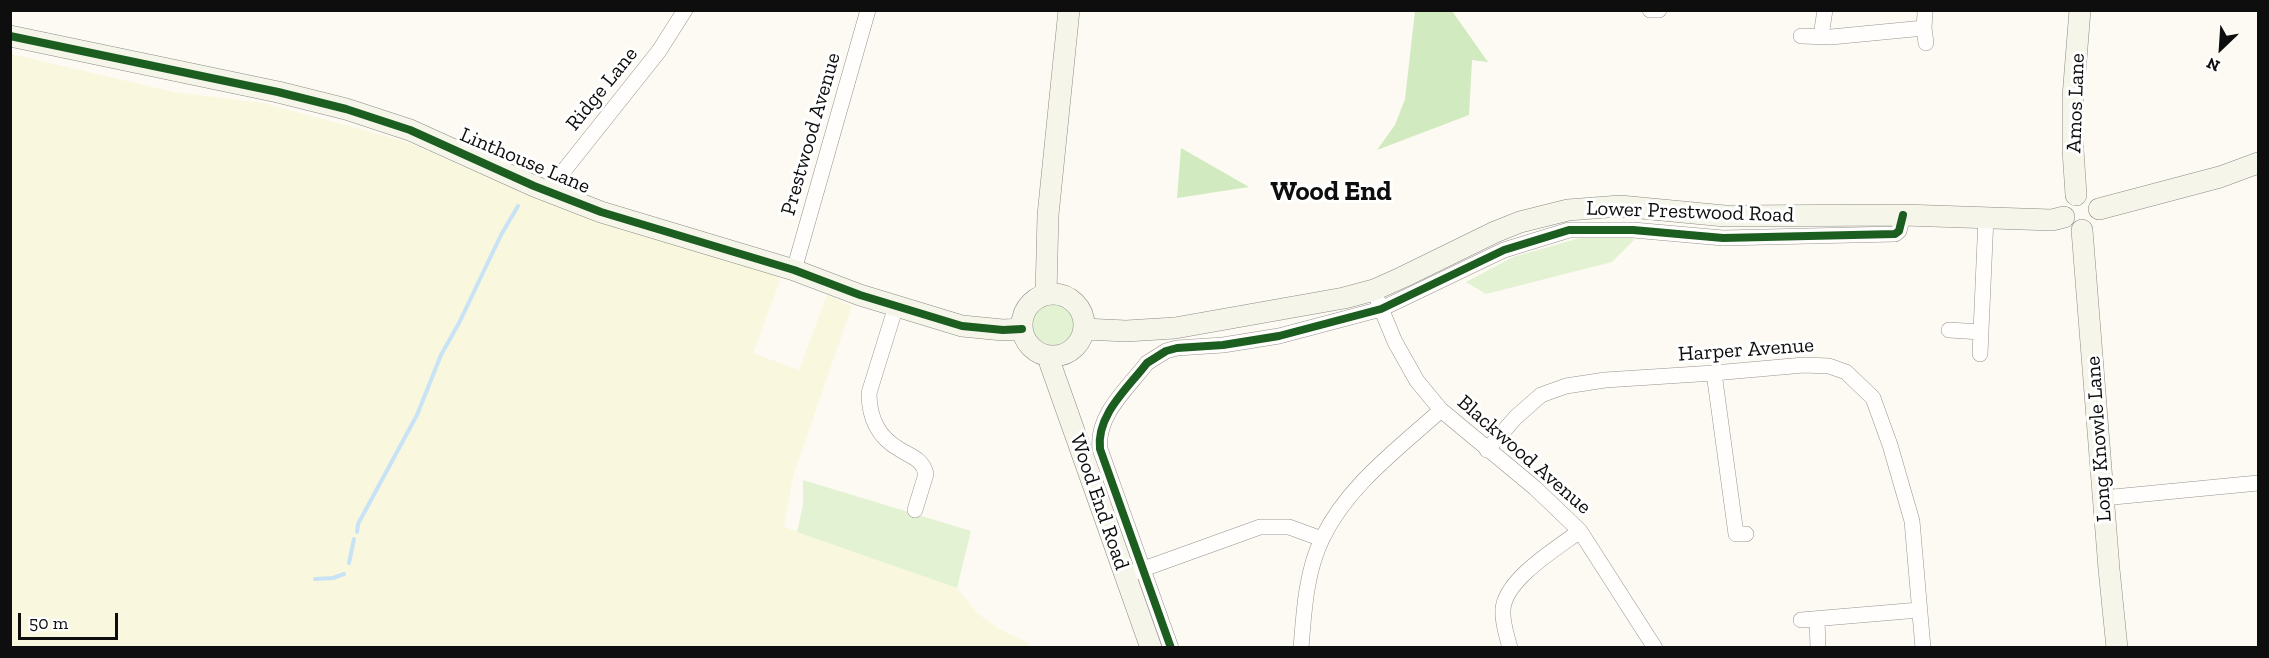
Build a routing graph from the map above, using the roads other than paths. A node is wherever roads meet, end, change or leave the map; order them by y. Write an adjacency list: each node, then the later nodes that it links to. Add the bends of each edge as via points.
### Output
1 (685, 10): 13 (street, Ridge Lane, via 660,51 566,168)
2 (867, 10): 19 (street, Prestwood Avenue)
3 (1069, 10): 20 (street, via 1048,215)
4 (1650, 10): 5 (street)
5 (1659, 10)
6 (1825, 10): 11 (street)
7 (2080, 10): 14 (street, Amos Lane, via 2073,97)
8 (1925, 28): 11 (street)
9 (10, 36): 13 (street, Linthouse Lane, via 346,109 410,130)
10 (1802, 36): 11 (street)
11 (1821, 36)
12 (2259, 164): 15 (street)
13 (552, 194): 19 (street, Linthouse Lane, via 611,216)
14 (2076, 195): 15 (street, via 2090,197); 17 (street, via 2067,202)
15 (2099, 209): 18 (street, via 2096,222)
16 (1986, 217): 17 (street, Lower Prestwood Road); 21 (street, Lower Prestwood Road, via 1725,216 1620,206 1568,210 1495,232); 26 (street)
17 (2064, 217): 18 (street, via 2071,227)
18 (2082, 230): 33 (street, Long Knowle Lane)
19 (794, 270): 22 (street, Linthouse Lane)
20 (1046, 294): 23 (street, via 1026,309); 24 (street, via 1058,294 1073,301 1083,316)
21 (1377, 299): 24 (street, Lower Prestwood Road, via 1334,300 1183,327); 30 (street, Blackwood Avenue, via 1405,362); 38 (street, via 1279,336 1177,348 1148,363 1108,413 1098,436)
22 (896, 306): 23 (street, Linthouse Lane, via 962,326); 34 (street, via 869,402 881,434 925,468)
23 (1022, 329): 28 (street, via 1037,351)
24 (1084, 329): 28 (street, via 1074,348)
25 (1949, 330): 26 (street)
26 (1981, 332): 27 (street)
27 (1980, 354)
28 (1051, 356): 38 (street, Wood End Road, via 1050,363)
29 (1714, 373): 31 (street, Harper Avenue, via 1566,386 1541,395); 36 (street, via 1736,534); 39 (street, Harper Avenue, via 1829,366 1846,372 1873,398 1911,521)
30 (1441, 410): 31 (street, Blackwood Avenue); 37 (street, via 1360,485)
31 (1487, 450): 35 (street, Blackwood Avenue)
32 (2259, 483): 33 (street)
33 (2103, 498): 47 (street, Long Knowle Lane)
34 (915, 510)
35 (1580, 531): 43 (street, via 1509,591 1503,609); 44 (street, Blackwood Avenue)
36 (1746, 534)
37 (1322, 539): 38 (street, via 1288,527 1260,527); 42 (street, via 1309,577)
38 (1134, 572): 40 (street, Wood End Road); 41 (street)
39 (1919, 610): 45 (street, via 1809,619); 46 (street, Harper Avenue)
40 (1151, 648)
41 (1171, 648)
42 (1301, 648)
43 (1510, 648)
44 (1655, 648)
45 (1818, 648)
46 (1923, 648)
47 (2117, 648)

